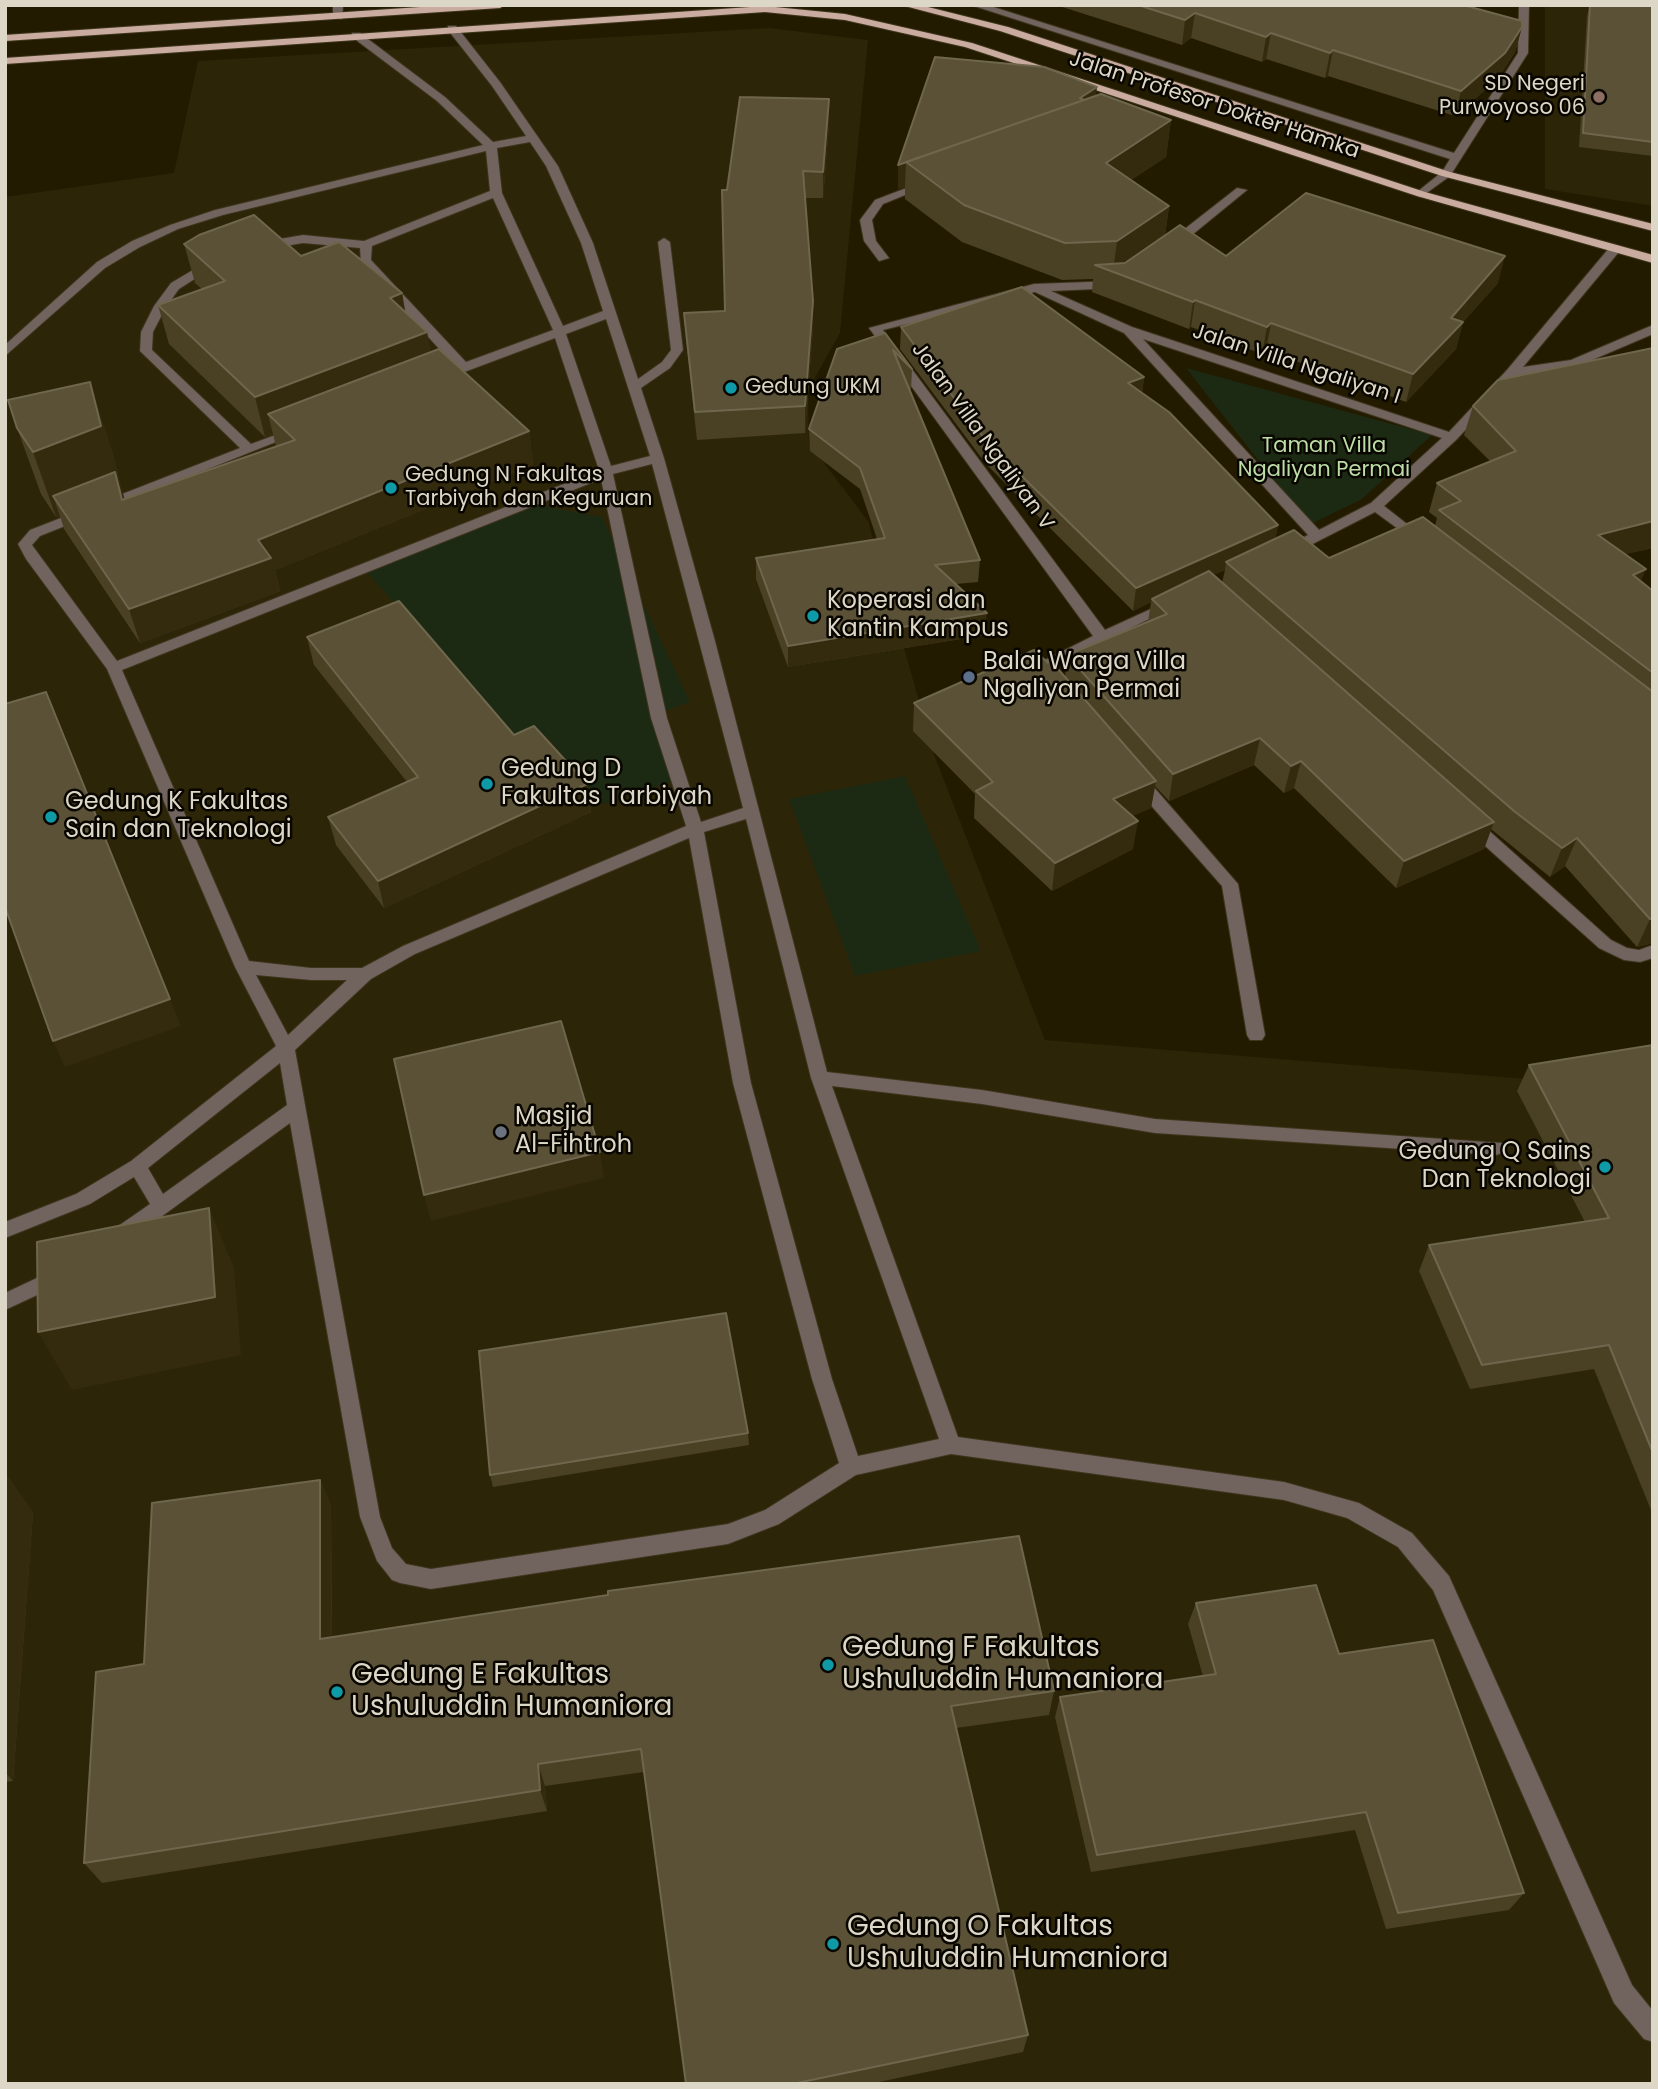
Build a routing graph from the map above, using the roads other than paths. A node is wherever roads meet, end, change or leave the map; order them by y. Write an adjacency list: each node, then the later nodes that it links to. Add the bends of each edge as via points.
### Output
1 (500, 5): 5 (main road)
2 (906, 5): 15 (main road, Jalan Profesor Dokter Hamka, via 1004,29)
3 (976, 5): 14 (street)
4 (1524, 5): 14 (street, via 1523,52)
5 (338, 11): 8 (main road)
6 (452, 28): 7 (main road, Jalan Profesor Dokter Hamka); 10 (main road, Jalan Profesor Dokter Hamka, via 765,9 845,17 968,45); 12 (street)
7 (356, 35): 9 (main road, Jalan Profesor Dokter Hamka); 13 (street, via 441,99)
8 (5, 38)
9 (5, 61)
10 (1151, 106): 11 (street); 19 (main road, Jalan Profesor Dokter Hamka)
11 (1138, 111)
12 (533, 138): 13 (street); 31 (street, via 552,166 587,243)
13 (491, 146): 18 (street); 35 (street, via 219,212 136,244 101,265)
14 (1457, 158): 15 (street)
15 (1446, 174): 19 (street); 20 (main road, Jalan Profesor Dokter Hamka)
16 (941, 179): 26 (street, via 879,202 866,220 870,241)
17 (1241, 190): 25 (street)
18 (496, 193): 22 (street); 33 (street)
19 (1421, 194): 23 (main road, Jalan Profesor Dokter Hamka)
20 (1653, 228)
21 (664, 242): 39 (street, via 677,350 666,365)
22 (366, 245): 24 (street, via 303,239); 36 (street, via 365,261)
23 (1614, 250): 27 (main road, Jalan Profesor Dokter Hamka); 37 (street)
24 (245, 252)
25 (1162, 253)
26 (883, 258)
27 (1653, 259)
28 (223, 260): 42 (street, via 175,286 147,332 146,351)
29 (1034, 288): 30 (street); 30 (street, via 1121,282); 50 (street, Jalan Villa Ngaliyan V, via 875,328)
30 (1091, 312): 34 (street)
31 (610, 313): 33 (street); 39 (street)
32 (1653, 329): 37 (street, via 1574,363)
33 (559, 330): 36 (street); 44 (street)
34 (1128, 330): 41 (street, Jalan Villa Ngaliyan I); 46 (street)
35 (5, 352)
36 (463, 367): 38 (street)
37 (1512, 373): 41 (street)
38 (425, 382)
39 (634, 387): 43 (street)
40 (312, 426): 42 (street)
41 (1451, 437): 45 (street)
42 (249, 450): 51 (street, via 35,533 25,544)
43 (657, 458): 44 (street); 54 (street)
44 (606, 472): 51 (street); 56 (street, via 659,718)
45 (1376, 506): 46 (street); 47 (street)
46 (1318, 537): 48 (street)
47 (1429, 548)
48 (1276, 557)
49 (1184, 599): 50 (street)
50 (1101, 636): 52 (street, via 1040,668)
51 (114, 668): 58 (street)
52 (1058, 689)
53 (1130, 771): 60 (street, via 1230,884)
54 (750, 812): 56 (street); 62 (street)
55 (1462, 817): 57 (street, via 1605,944 1624,954 1640,956)
56 (695, 829): 59 (street, via 409,950); 72 (street, via 742,1083 822,1379)
57 (1653, 951)
58 (243, 967): 59 (street); 61 (street)
59 (365, 974): 61 (street)
60 (1256, 1035)
61 (286, 1048): 63 (street); 65 (street)
62 (820, 1078): 64 (street, via 982,1097 1155,1126); 71 (street)
63 (297, 1108): 66 (street); 72 (street, via 369,1517 384,1554 400,1573 431,1579 728,1534 772,1517)
64 (1496, 1148)
65 (136, 1166): 66 (street); 67 (street, via 83,1199)
66 (161, 1207): 68 (street)
67 (5, 1230)
68 (107, 1245)
69 (76, 1265): 70 (street)
70 (5, 1303)
71 (951, 1445): 72 (street); 73 (street, via 1284,1491 1352,1510 1405,1540 1441,1583 1623,1994)
72 (851, 1467)
73 (1653, 2030)

